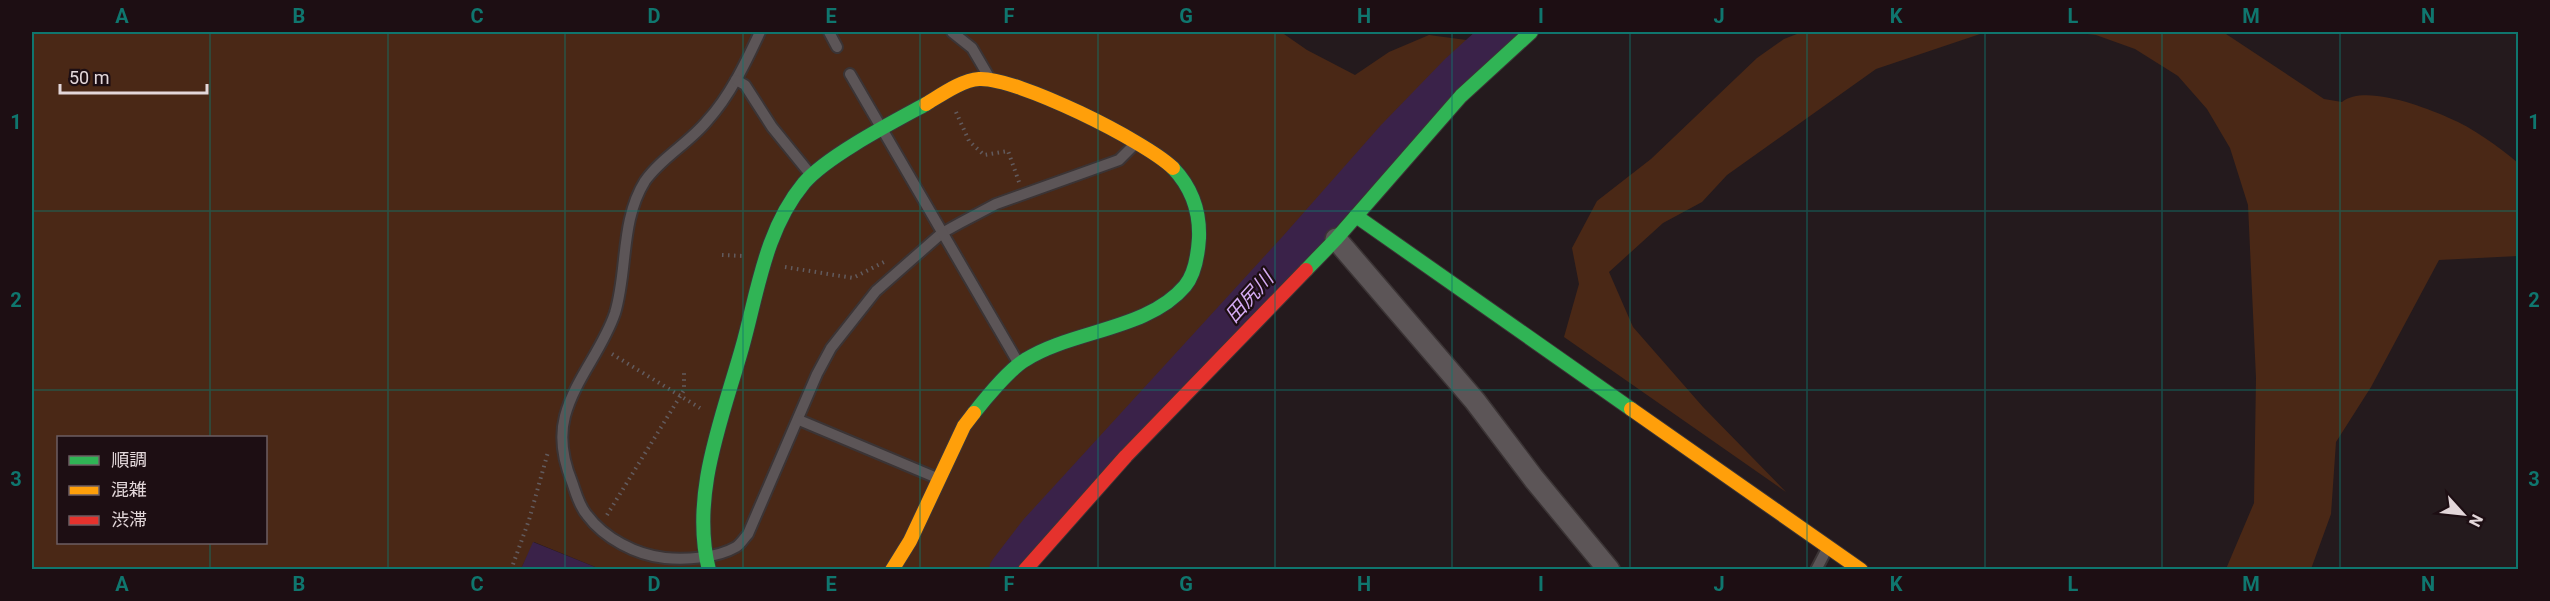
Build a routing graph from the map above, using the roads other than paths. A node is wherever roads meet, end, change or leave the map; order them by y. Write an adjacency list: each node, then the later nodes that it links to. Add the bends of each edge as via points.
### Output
1 (760, 32): 8 (lane)
2 (829, 32): 5 (lane)
3 (952, 32): 7 (lane, via 972,48)
4 (1532, 32): 12 (street, via 1461,96)
5 (837, 47)
6 (850, 74): 9 (lane)
7 (990, 79): 9 (street, via 977,79 948,92); 10 (street, via 1029,89)
8 (736, 80): 11 (lane, via 745,85 772,127); 19 (lane, via 708,121 646,180 630,214 615,313 564,420 566,467 586,515 625,545 651,556)
9 (883, 130): 11 (street); 13 (lane)
10 (1135, 144): 13 (lane, via 1119,160 996,204); 15 (street, via 1159,156 1191,188 1199,212 1199,239 1187,285 1169,301 1064,342)
11 (811, 175): 19 (street, via 791,201 763,262 704,498 702,543)
12 (1356, 216): 14 (street); 18 (street)
13 (942, 233): 15 (lane); 16 (lane, via 876,291 831,348)
14 (1336, 238): 21 (street, via 1126,456); 22 (street, via 1475,401)
15 (1019, 365): 17 (street, via 964,426)
16 (799, 420): 17 (lane); 19 (lane, via 748,534 737,546)
17 (938, 478): 20 (street, via 910,542)
18 (1828, 546): 23 (lane); 24 (street)
19 (707, 563)
20 (892, 570)
21 (1025, 570)
22 (1609, 570)
23 (1816, 570)
24 (1861, 570)

